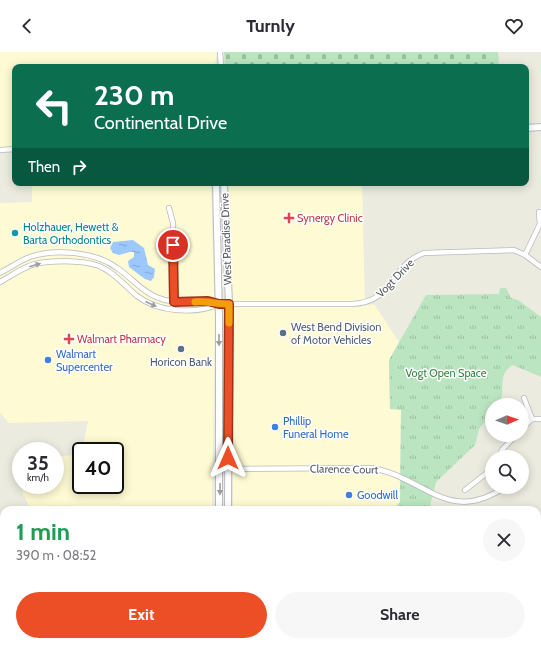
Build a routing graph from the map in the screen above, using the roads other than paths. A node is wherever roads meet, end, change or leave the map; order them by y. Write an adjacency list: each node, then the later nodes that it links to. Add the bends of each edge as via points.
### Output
1 (220, 53): 2 (street)
2 (220, 64)
3 (541, 127): 4 (street)
4 (529, 128)
5 (12, 149): 6 (street)
6 (0, 150)
7 (216, 186): 16 (street, West Paradise Drive)
8 (224, 186): 17 (street, West Paradise Drive)
9 (169, 208): 15 (street, via 173,223)
10 (539, 212): 11 (street, via 540,224)
11 (525, 254): 12 (street, Vogt Drive); 17 (street, Vogt Drive, via 506,249 424,253 416,256 401,269 382,294 365,303)
12 (541, 267)
13 (0, 273): 15 (street, via 30,257 83,253 108,261 142,289 155,297)
14 (0, 282): 18 (street, one-way to 18, via 35,264 84,262 99,266 113,274 138,297)
15 (174, 302): 16 (street, via 208,301); 18 (street)
16 (219, 304): 17 (street, Vogt Drive); 18 (street, via 208,309); 25 (street, West Paradise Drive, one-way to 25)
17 (229, 304): 26 (street, West Paradise Drive)
18 (172, 309)
19 (529, 411): 20 (street)
20 (532, 419): 21 (street); 22 (street)
21 (541, 419)
22 (529, 422)
23 (509, 442): 24 (street)
24 (502, 450)
25 (220, 469): 26 (street, Clarence Court); 30 (street, West Paradise Drive, one-way to 30)
26 (229, 469): 29 (street, Clarence Court, via 371,468 383,470 452,501 479,500); 31 (street, West Paradise Drive)
27 (485, 474): 28 (street)
28 (465, 490)
29 (494, 494)
30 (219, 506)
31 (228, 506)

